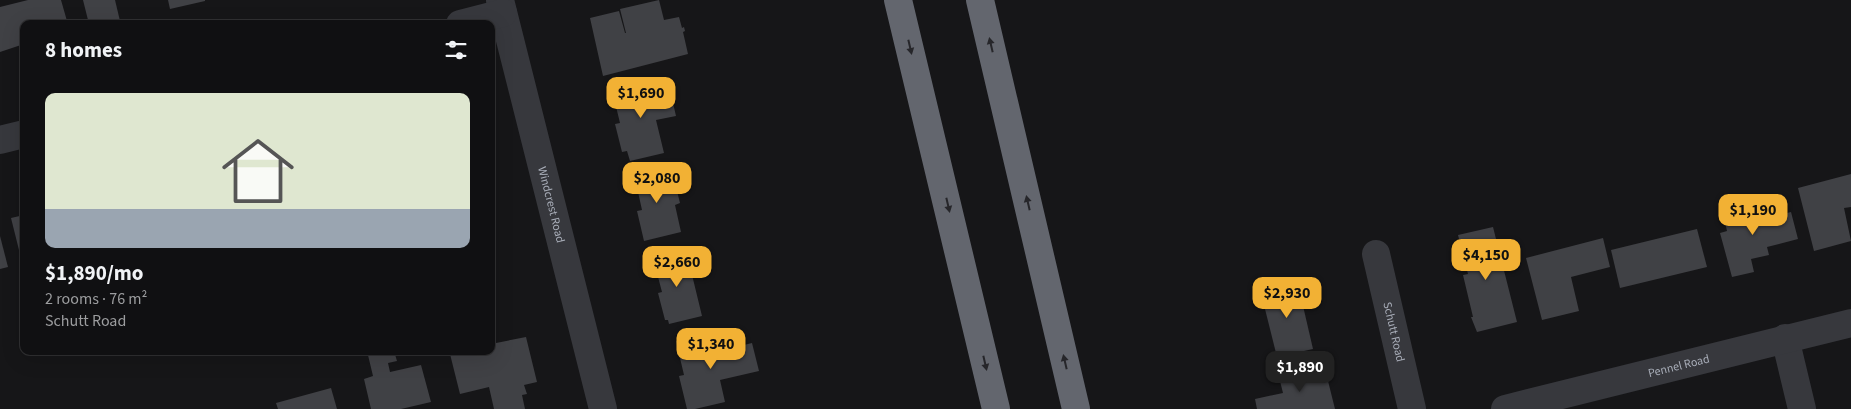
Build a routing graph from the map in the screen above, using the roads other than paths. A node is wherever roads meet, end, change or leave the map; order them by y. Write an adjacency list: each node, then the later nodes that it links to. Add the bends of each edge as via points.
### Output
1 (898, 0): 11 (highway, one-way to 11)
2 (980, 0): 12 (highway, one-way to 2)
3 (502, 6): 4 (street); 10 (street, Windcrest Road)
4 (469, 20)
5 (20, 135): 6 (street)
6 (0, 140)
7 (1376, 254): 13 (street, Schutt Road)
8 (1851, 323): 9 (street, Pennel Road)
9 (1786, 338): 14 (street, Pennel Road); 15 (street)
10 (602, 409)
11 (996, 409)
12 (1076, 409)
13 (1412, 409)
14 (1505, 409)
15 (1802, 409)

